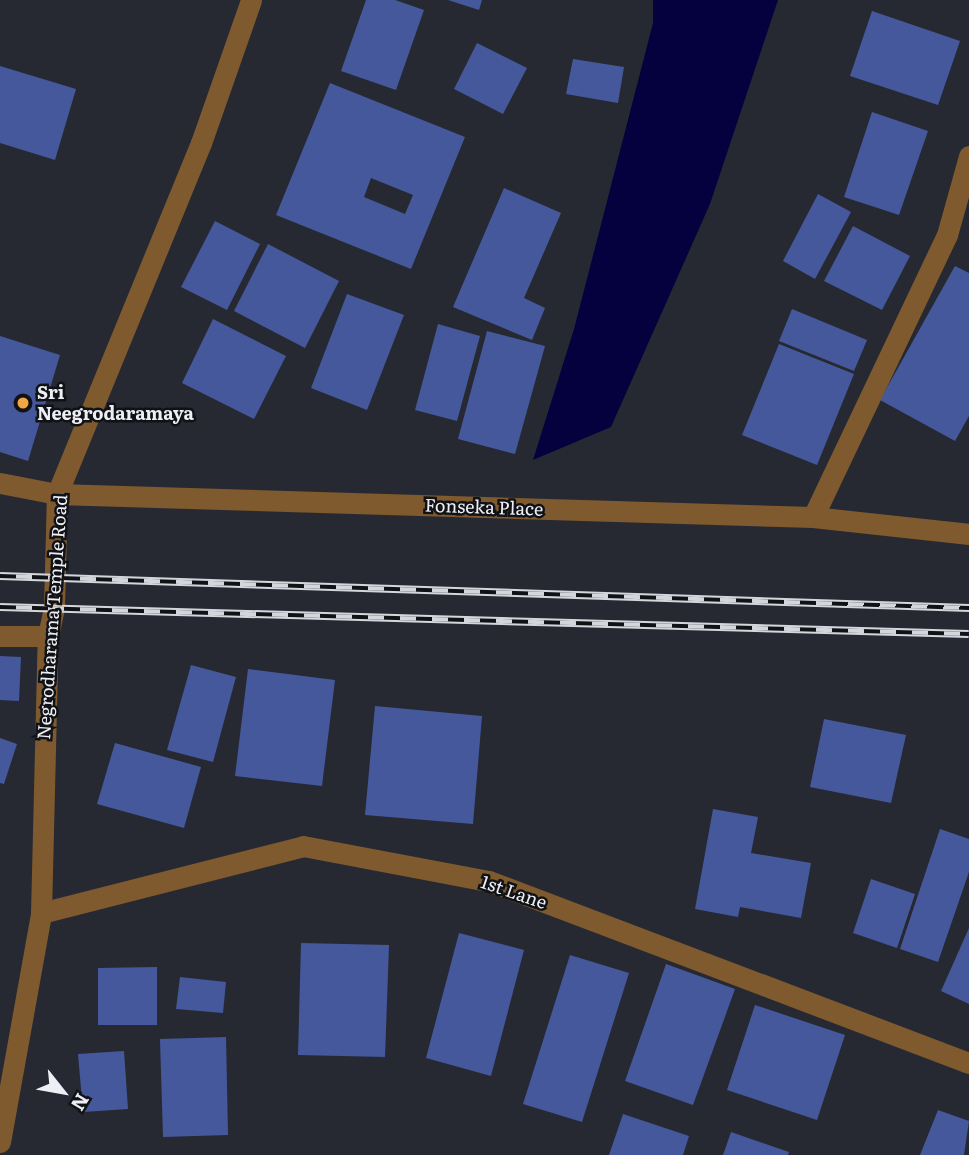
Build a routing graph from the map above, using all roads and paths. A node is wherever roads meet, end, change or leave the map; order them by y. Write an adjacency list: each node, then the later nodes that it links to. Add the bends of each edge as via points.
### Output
1 (251, 0): 4 (street, Negrodharama Temple Road, via 201,143)
2 (969, 156): 5 (street, via 947,235)
3 (0, 483): 4 (street, Fonseka Place)
4 (57, 494): 5 (street, Fonseka Place); 8 (street, Negrodharama Temple Road, via 54,607)
5 (813, 517): 6 (street, Fonseka Place)
6 (969, 534)
7 (0, 636): 8 (street)
8 (48, 636): 9 (street, Negrodharama Temple Road)
9 (41, 913): 10 (street, 1st Lane, via 303,846 489,881); 11 (street, Negrodharama Temple Road)
10 (969, 1063)
11 (0, 1142)

